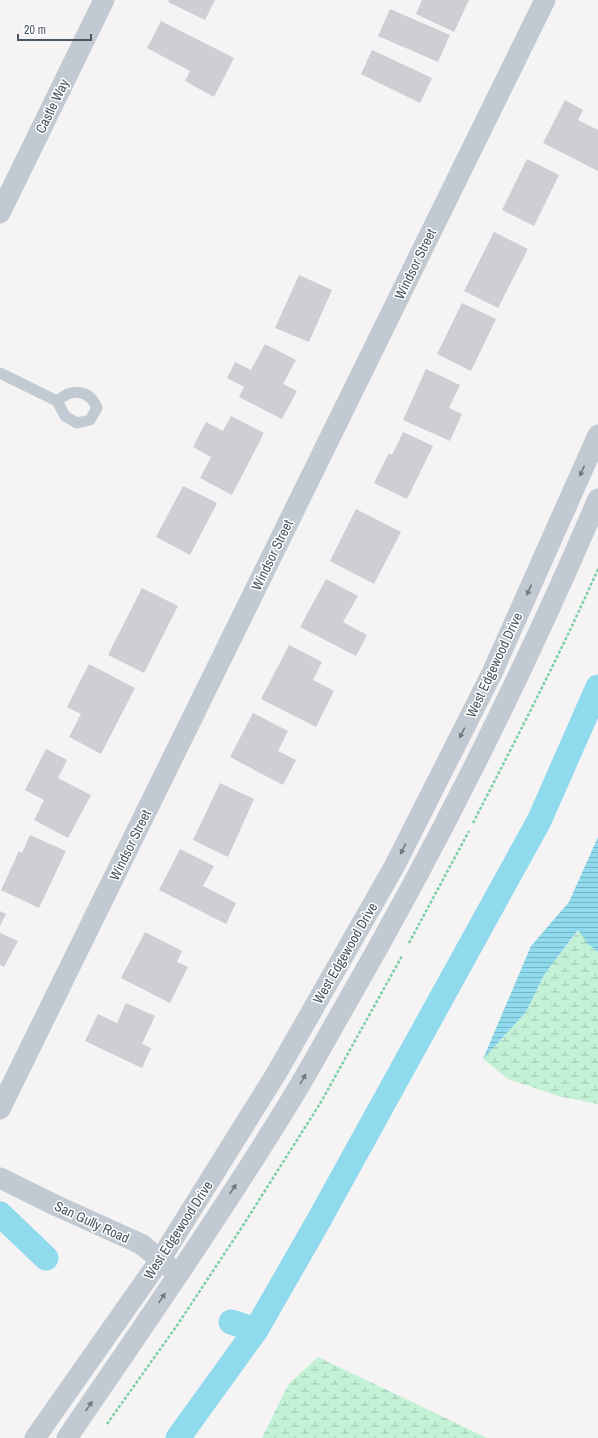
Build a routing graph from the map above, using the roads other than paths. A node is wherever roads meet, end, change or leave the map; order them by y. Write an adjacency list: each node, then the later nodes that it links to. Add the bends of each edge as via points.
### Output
1 (104, 0): 3 (street, Castle Way)
2 (545, 0): 8 (street, Windsor Street)
3 (0, 213)
4 (0, 373): 5 (lane)
5 (57, 401)
6 (598, 435): 10 (street, West Edgewood Drive, one-way to 10, via 492,673 394,867 276,1074)
7 (598, 499): 11 (street, West Edgewood Drive, one-way to 7, via 290,1102 382,941 451,813 504,705)
8 (0, 1109)
9 (0, 1178): 10 (street, San Gully Road, via 141,1244)
10 (160, 1260): 11 (street, San Gully Road); 12 (street, West Edgewood Drive)
11 (179, 1274): 13 (street, West Edgewood Drive, one-way to 11)
12 (35, 1438)
13 (67, 1438)

